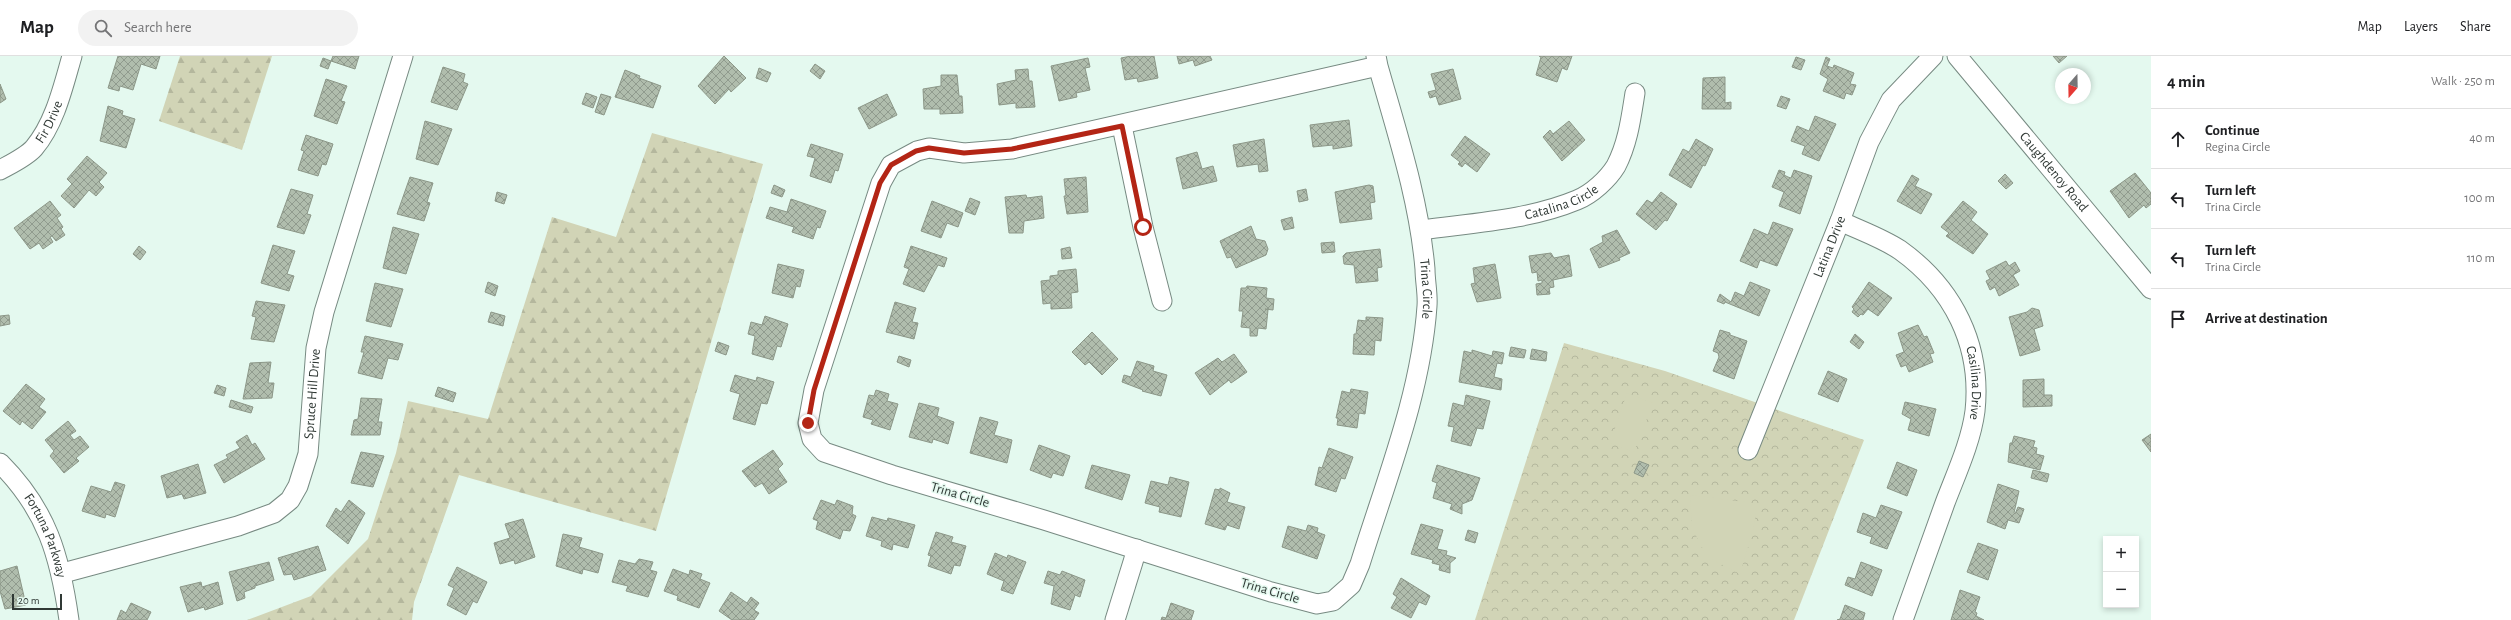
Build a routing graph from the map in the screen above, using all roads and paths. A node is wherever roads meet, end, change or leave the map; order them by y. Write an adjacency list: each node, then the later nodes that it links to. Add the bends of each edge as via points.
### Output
1 (72, 56): 8 (street, Fir Drive, via 57,106 42,137 33,149)
2 (403, 56): 16 (street, Spruce Hill Drive, via 324,312 316,348 308,454 298,486 290,500 274,513 238,526)
3 (1933, 56): 9 (street, Latina Drive, via 1913,74 1891,100 1869,142)
4 (1957, 56): 11 (street, Caughdenoy Road)
5 (1377, 61): 7 (street, Trina Circle); 10 (street, Trina Circle)
6 (1635, 93): 10 (street, Catalina Circle, via 1625,146 1615,167 1600,185 1578,200 1528,214)
7 (1122, 126): 12 (street, via 1143,227); 15 (street, Trina Circle, via 1012,149 964,153 929,148 916,151 891,165 880,183 816,383 808,423 812,439 824,452)
8 (0, 170)
9 (1840, 221): 13 (street, Latina Drive); 19 (street, Casilina Drive, via 1899,250 1932,277 1954,306 1966,332 1975,372 1975,412 1965,447)
10 (1422, 230): 15 (street, Trina Circle, via 1427,304 1420,359 1360,564 1351,585 1333,601 1317,604)
11 (2151, 289)
12 (1162, 301)
13 (1748, 450)
14 (0, 463): 16 (street, Fortuna Parkway, via 21,484 44,522)
15 (1137, 549): 18 (street)
16 (63, 573): 17 (street, Fortuna Parkway)
17 (69, 620)
18 (1115, 620)
19 (1903, 620)

